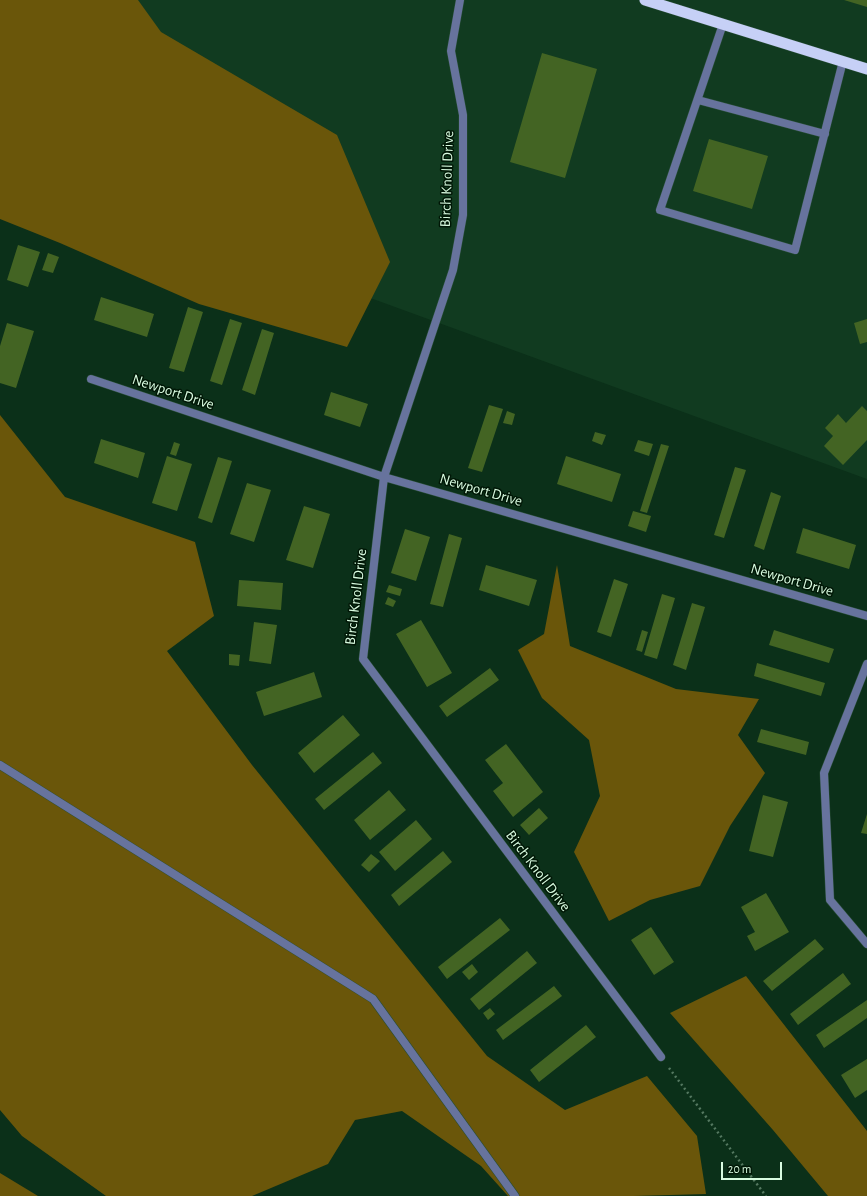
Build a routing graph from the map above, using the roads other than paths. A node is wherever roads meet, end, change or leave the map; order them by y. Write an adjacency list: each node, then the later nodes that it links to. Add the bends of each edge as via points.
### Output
1 (460, 0): 9 (street, Birch Knoll Drive, via 451,51 463,115 463,215 454,270)
2 (645, 0): 3 (highway)
3 (723, 24): 4 (highway); 6 (street)
4 (843, 61): 5 (highway); 7 (street)
5 (867, 69)
6 (698, 100): 7 (street); 7 (street, via 660,210 795,250)
7 (825, 134)
8 (91, 379): 9 (street, Newport Drive)
9 (384, 477): 10 (street, Newport Drive); 14 (street, Birch Knoll Drive, via 363,660)
10 (867, 616)
11 (867, 664): 13 (street, via 824,773 830,900)
12 (0, 765): 15 (street, via 372,999)
13 (867, 944)
14 (661, 1057)
15 (515, 1196)

